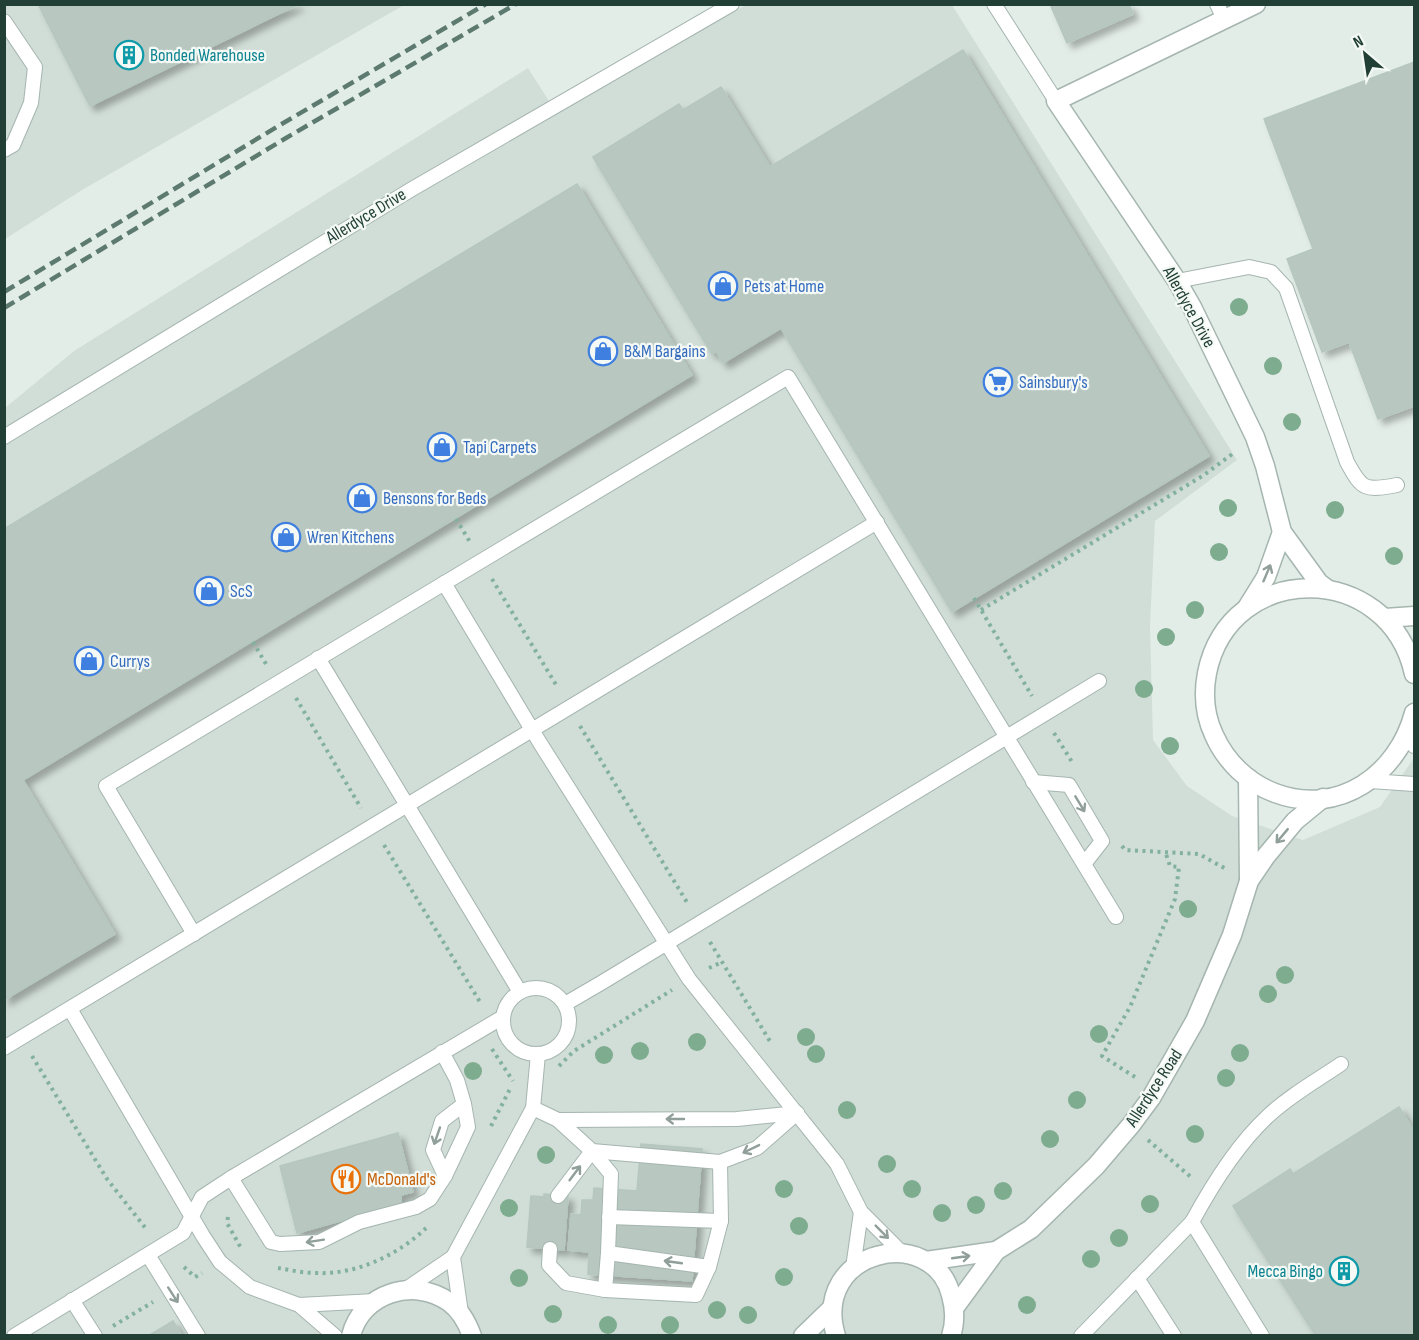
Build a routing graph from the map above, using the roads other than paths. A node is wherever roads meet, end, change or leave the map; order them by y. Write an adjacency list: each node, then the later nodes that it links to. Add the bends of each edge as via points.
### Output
1 (732, 4): 9 (lane, Allerdyce Drive, via 411,189)
2 (993, 4): 6 (lane, Allerdyce Drive)
3 (1256, 4): 4 (street)
4 (1220, 12): 6 (street)
5 (4, 21): 7 (lane, via 35,67 31,103 13,145)
6 (1056, 101): 8 (street, Allerdyce Drive)
7 (4, 150)
8 (1177, 281): 10 (lane, via 1249,267 1271,272 1286,288 1347,462 1358,483 1374,489); 12 (street, Allerdyce Drive, via 1255,437)
9 (4, 437)
10 (1397, 485)
11 (877, 522): 13 (lane, via 788,376); 22 (lane); 23 (lane)
12 (1282, 532): 14 (street, Allerdyce Drive); 15 (street, one-way to 12, via 1266,577)
13 (444, 583): 18 (lane); 22 (lane)
14 (1327, 589): 15 (street, Allerdyce Road, via 1293,589); 17 (street, Allerdyce Road, via 1358,599)
15 (1246, 610): 24 (street, Allerdyce Road, via 1230,625 1209,663 1205,706 1219,747)
16 (1414, 616): 17 (street)
17 (1385, 618): 19 (street, Allerdyce Road, via 1401,639)
18 (318, 658): 29 (lane); 33 (lane, via 105,786)
19 (1414, 674)
20 (1099, 681): 23 (lane)
21 (1413, 729): 25 (street, Allerdyce Road, via 1387,767)
22 (532, 730): 29 (lane); 34 (lane)
23 (1006, 737): 26 (lane); 34 (lane)
24 (1248, 778): 28 (street, Allerdyce Road, via 1291,798); 31 (street, Allerdyce Road)
25 (1370, 781): 27 (lane); 28 (street, Allerdyce Road)
26 (1033, 782): 30 (lane); 30 (lane, one-way to 30, via 1069,785 1102,841)
27 (1414, 784)
28 (1323, 798): 31 (street, Allerdyce Road, one-way to 31, via 1295,821)
29 (407, 805): 33 (lane); 35 (lane)
30 (1084, 864): 32 (lane)
31 (1249, 881): 58 (street, Allerdyce Road, via 1232,935 1195,1021 1155,1090 1096,1166 1031,1229)
32 (1116, 917)
33 (194, 934): 37 (lane)
34 (666, 944): 36 (lane); 45 (lane, via 689,979)
35 (520, 992): 36 (lane, via 540,988); 38 (lane, via 512,998)
36 (565, 1004): 41 (lane, via 569,1014 566,1036)
37 (69, 1009): 39 (lane); 53 (lane)
38 (503, 1017): 40 (lane); 41 (lane, via 504,1031 512,1044)
39 (4, 1048)
40 (442, 1052): 43 (lane); 50 (lane)
41 (538, 1061): 44 (lane)
42 (1341, 1064): 56 (lane, via 1294,1095 1250,1135 1208,1192)
43 (464, 1104): 49 (lane, via 468,1127); 49 (lane, one-way to 49, via 442,1121 433,1150)
44 (533, 1108): 46 (lane); 62 (lane)
45 (796, 1113): 46 (lane, one-way to 46, via 737,1119); 48 (lane, one-way to 48, via 757,1148); 52 (lane, via 837,1164)
46 (558, 1120): 47 (lane)
47 (592, 1151): 48 (lane); 51 (lane, one-way to 47); 54 (lane, via 611,1174)
48 (720, 1162): 55 (lane)
49 (445, 1176): 50 (lane, one-way to 50, via 430,1199 416,1207 359,1222 319,1242 280,1244 271,1242)
50 (231, 1178): 53 (lane, via 202,1197)
51 (558, 1196)
52 (861, 1212): 60 (lane, one-way to 60); 65 (lane)
53 (192, 1217): 61 (lane, via 183,1233); 71 (lane, via 220,1262 250,1287)
54 (609, 1217): 55 (lane); 59 (lane)
55 (721, 1221): 64 (lane)
56 (1192, 1222): 66 (lane); 86 (lane)
57 (550, 1249): 68 (lane, via 549,1265 566,1283)
58 (996, 1251): 63 (street, Allerdyce Road, one-way to 58); 72 (street, Allerdyce Road)
59 (608, 1253): 64 (lane, one-way to 59); 68 (lane)
60 (902, 1253): 63 (street, Allerdyce Road); 65 (street, Allerdyce Road, via 884,1253)
61 (148, 1255): 69 (lane); 77 (lane, one-way to 77)
62 (453, 1257): 67 (lane); 74 (lane)
63 (926, 1261): 72 (street, Allerdyce Road, via 940,1273)
64 (710, 1267): 68 (lane, via 696,1295)
65 (853, 1268): 73 (street, Allerdyce Road, via 839,1286)
66 (1137, 1278): 84 (lane); 85 (lane)
67 (406, 1289): 70 (street); 74 (street, via 437,1294)
68 (605, 1290)
69 (72, 1300): 75 (lane); 76 (lane)
70 (375, 1301): 71 (lane); 79 (street, via 361,1313)
71 (299, 1305): 78 (lane)
72 (955, 1307): 83 (street, Allerdyce Road)
73 (832, 1308): 81 (street, Allerdyce Road); 82 (street)
74 (461, 1313): 80 (street)
75 (100, 1333)
76 (19, 1334)
77 (198, 1335)
78 (335, 1335)
79 (351, 1335)
80 (472, 1335)
81 (803, 1335)
82 (836, 1335)
83 (951, 1335)
84 (1081, 1335)
85 (1174, 1335)
86 (1262, 1335)

